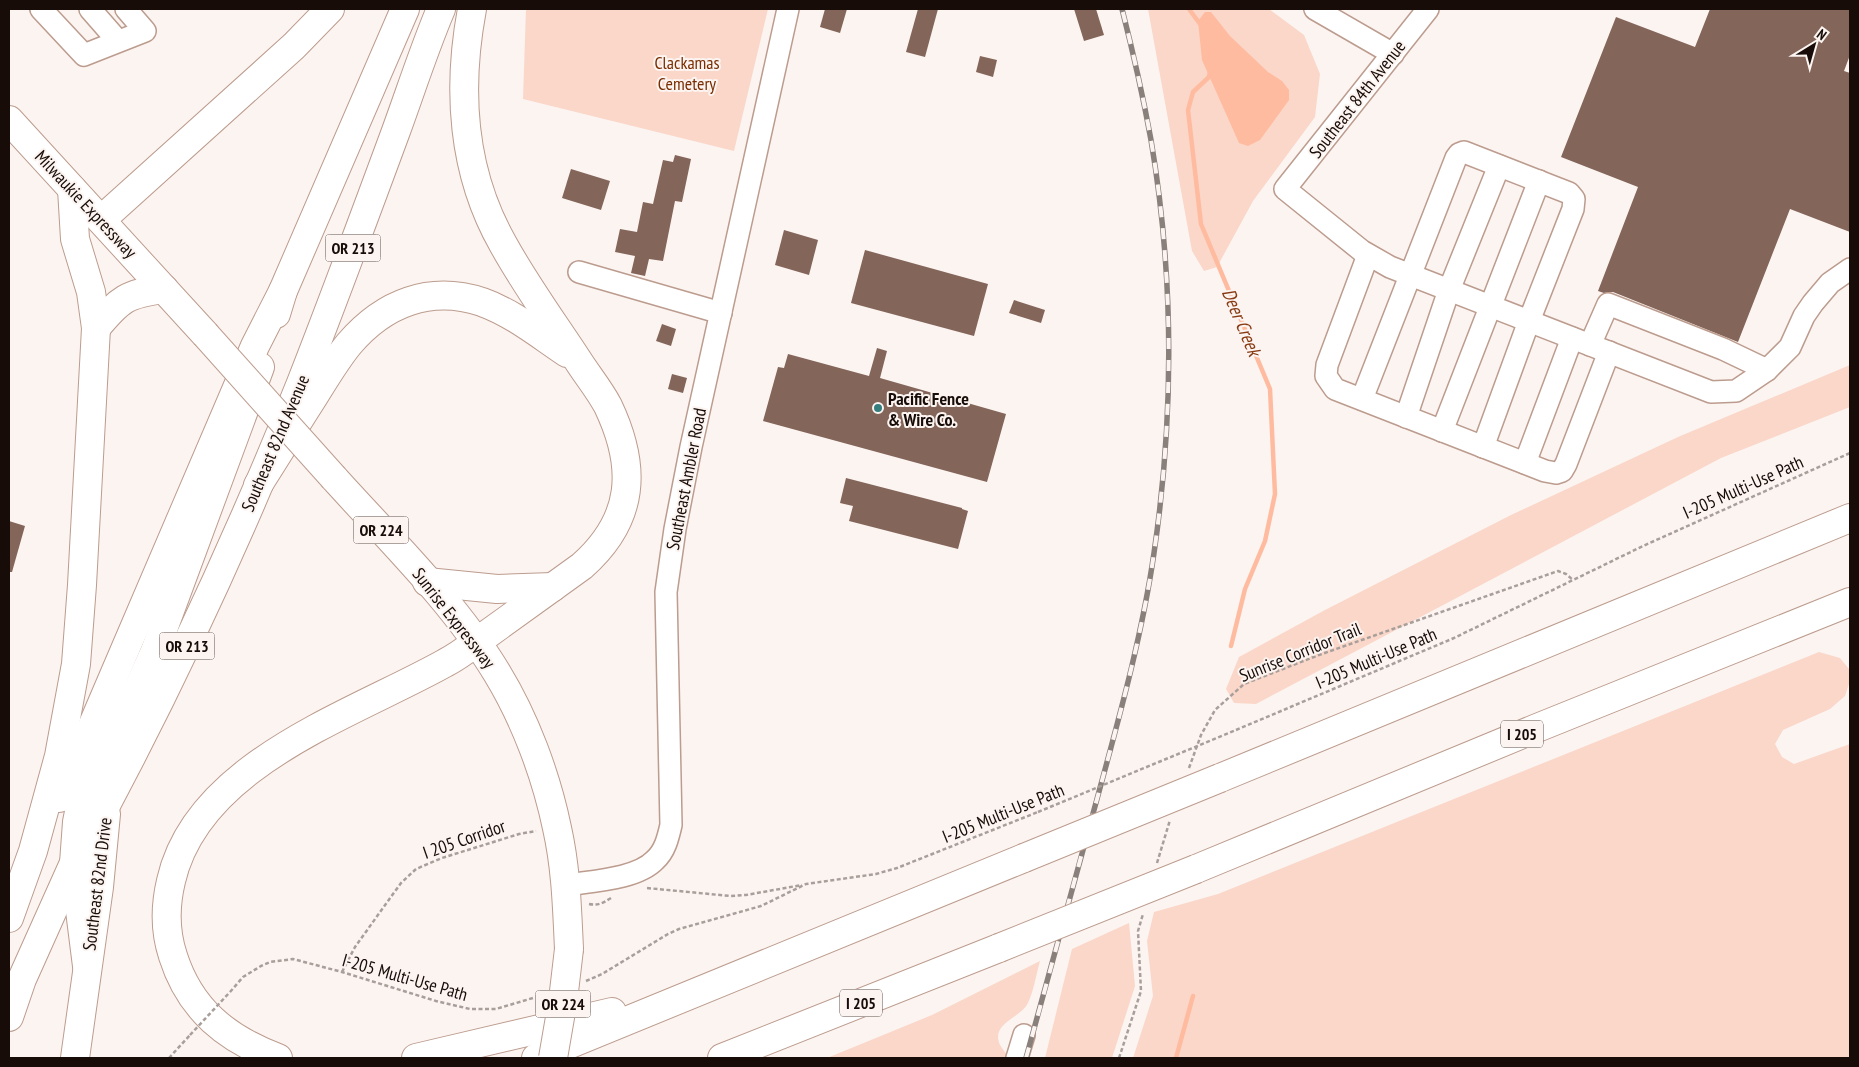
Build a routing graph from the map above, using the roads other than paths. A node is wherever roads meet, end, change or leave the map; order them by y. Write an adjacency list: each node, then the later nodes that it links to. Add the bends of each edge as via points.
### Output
1 (41, 9): 11 (street, via 84,55)
2 (90, 9): 11 (street)
3 (126, 9): 11 (street, via 145,31)
4 (330, 9): 17 (main road, via 294,46)
5 (405, 9): 24 (main road, OR 213)
6 (441, 9): 37 (main road, Southeast 82nd Avenue / OR 213, via 363,222)
7 (472, 9): 30 (main road, via 465,58 464,108 470,154 482,196 502,244)
8 (788, 9): 26 (street, Southeast Ambler Road)
9 (1315, 9): 12 (street)
10 (1428, 9): 12 (street, Southeast 84th Avenue)
11 (118, 42)
12 (1393, 54): 18 (street, Southeast 84th Avenue, via 1285,189)
13 (9, 120): 16 (main road, Milwaukie Expressway / OR 224)
14 (1499, 166): 15 (street); 21 (street, via 1464,152 1459,154); 23 (street)
15 (1539, 181): 25 (street); 27 (street, via 1569,193 1574,199 1573,209)
16 (72, 189): 17 (main road, Milwaukie Expressway / OR 224); 28 (main road, via 75,239 91,292)
17 (101, 220): 22 (main road, Milwaukie Expressway / OR 224)
18 (1368, 255): 21 (street); 32 (street, via 1327,365 1326,376 1336,389)
19 (1850, 269): 31 (street, via 1830,283 1812,303 1790,348)
20 (579, 272): 26 (street)
21 (1410, 275): 23 (street); 32 (street)
22 (164, 289): 28 (main road, via 127,297); 39 (main road, Sunrise Expressway / OR 224, bridge)
23 (1449, 290): 25 (street); 33 (street)
24 (283, 291): 44 (main road, OR 213, via 255,346 76,764); 45 (main road, via 264,356 155,651 116,738 83,800 76,822)
25 (1490, 306): 27 (street); 34 (street)
26 (721, 313): 46 (street, Southeast Ambler Road, via 691,447 666,592 671,825 667,842 656,860 638,872)
27 (1528, 321): 29 (street); 35 (street)
28 (96, 328): 44 (main road, via 76,664 58,756)
29 (1590, 345): 31 (street, via 1711,392 1736,391); 31 (street, via 1608,304 1723,349); 36 (street); 36 (street, via 1562,470 1556,473 1545,471)
30 (578, 361): 37 (main road, via 517,319 482,302 443,296 406,302 373,321 349,345); 40 (main road, via 599,390 615,421 625,450 627,481 621,512 607,540 582,566)
31 (1767, 370)
32 (1362, 399): 33 (street)
33 (1406, 417): 34 (street)
34 (1442, 430): 35 (street)
35 (1483, 447): 36 (street)
36 (1524, 463)
37 (258, 485): 43 (main road, Southeast 82nd Avenue / OR 213, via 186,648)
38 (1850, 518): 49 (main road, bridge)
39 (427, 582): 40 (main road, via 497,589); 42 (main road, Sunrise Expressway / OR 224)
40 (553, 587): 42 (main road)
41 (1850, 602): 57 (main road, I 205, bridge, via 1196,870)
42 (476, 642): 46 (main road, Sunrise Expressway / OR 224, via 497,673 523,724 542,773 557,827); 53 (main road, via 448,662 262,761 218,798 198,821 183,846 172,875 167,912 170,944 181,977 200,1007 222,1029 247,1045)
43 (108, 802): 45 (main road, Southeast 82nd Avenue / OR 213); 48 (main road, Southeast 82nd Drive)
44 (33, 851): 47 (main road, OR 213)
45 (74, 862): 48 (main road, Southeast 82nd Drive); 50 (main road, OR 213, via 22,979)
46 (567, 885): 56 (main road, Sunrise Expressway / OR 224, bridge, via 569,948)
47 (9, 918)
48 (87, 966): 52 (main road, Southeast 82nd Drive)
49 (694, 993): 54 (main road); 55 (main road)
50 (9, 1017)
51 (1024, 1035): 58 (street)
52 (75, 1058)
53 (278, 1058)
54 (416, 1058)
55 (536, 1058)
56 (553, 1058)
57 (722, 1058)
58 (1017, 1058)

